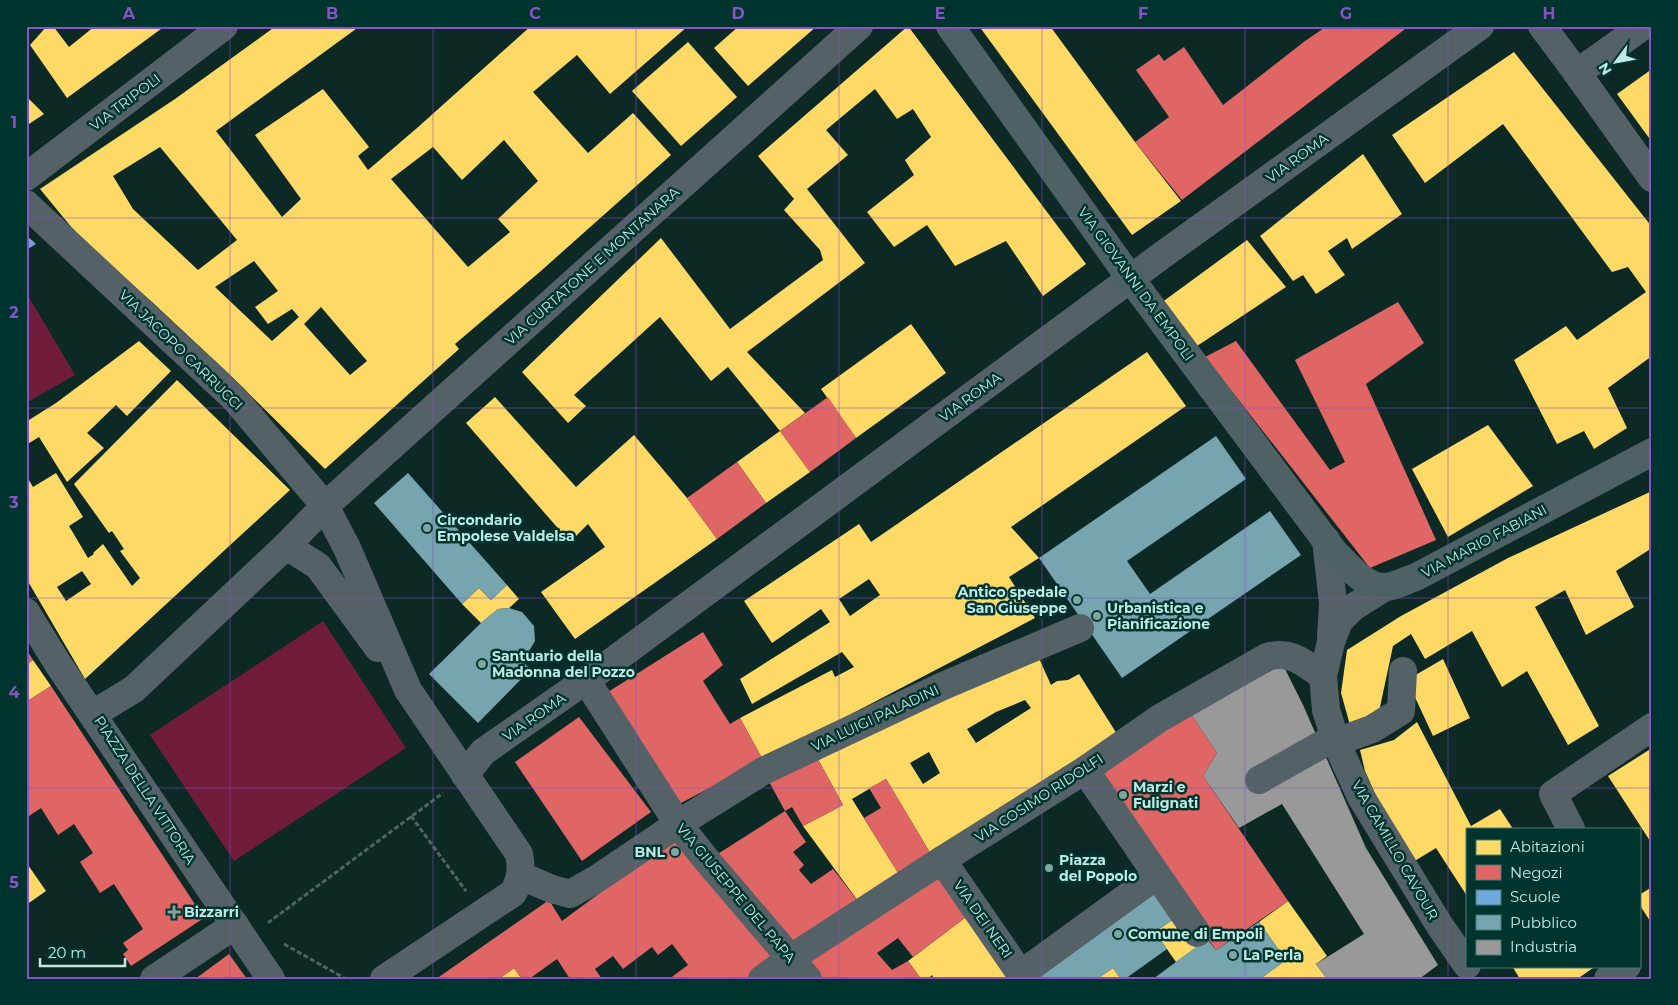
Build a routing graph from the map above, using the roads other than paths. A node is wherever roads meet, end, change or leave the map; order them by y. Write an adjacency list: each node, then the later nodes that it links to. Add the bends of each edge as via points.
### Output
1 (224, 26): 8 (street, VIA TRIPOLI)
2 (859, 26): 13 (street, VIA CURTATONE E MONTANARA)
3 (950, 26): 11 (main road, VIA GIOVANNI DA EMPOLI)
4 (1480, 26): 11 (street, VIA ROMA)
5 (1542, 26): 7 (street)
6 (1643, 26): 7 (street)
7 (1577, 73): 9 (street)
8 (26, 177)
9 (1652, 178)
10 (26, 204): 13 (street, VIA JACOPO CARRUCCI, via 235,399)
11 (1130, 278): 14 (main road, VIA GIOVANNI DA EMPOLI); 22 (street, VIA ROMA)
12 (1652, 452): 16 (main road, VIA MARIO FABIANI, via 1416,577)
13 (325, 506): 15 (street, PIAZZA DELLA VITTORIA); 23 (street, via 347,548)
14 (1326, 540): 16 (main road, VIA GIOVANNI DA EMPOLI, via 1361,579); 19 (street, via 1333,603)
15 (286, 546): 23 (street, via 318,566); 24 (street, PIAZZA DELLA VITTORIA, via 134,689)
16 (1385, 587): 19 (street, VIA MARIO FABIANI, via 1352,608 1339,621)
17 (26, 612): 24 (street)
18 (1080, 628): 30 (street, VIA LUIGI PALADINI, via 943,686 763,771)
19 (1331, 642): 21 (street, VIA CAMILLO CAVOUR)
20 (1403, 671): 26 (street, via 1401,711 1372,729)
21 (1323, 676): 26 (street, VIA CAMILLO CAVOUR, via 1326,710); 27 (street, VIA COSIMO RIDOLFI, via 1295,658 1278,654 1267,657 1160,718)
22 (586, 680): 29 (street, VIA ROMA, via 484,752); 30 (street, VIA GIUSEPPE DEL PAPA)
23 (408, 690): 29 (street)
24 (92, 714): 35 (street, PIAZZA DELLA VITTORIA)
25 (1652, 727): 31 (street, via 1553,794)
26 (1336, 740): 28 (street); 37 (street, VIA CAMILLO CAVOUR, via 1361,797)
27 (1085, 770): 32 (street, VIA COSIMO RIDOLFI); 33 (street)
28 (1259, 780)
29 (456, 782): 34 (street, via 519,854)
30 (678, 824): 34 (street, VIA LUIGI PALADINI, via 570,894); 38 (street, VIA GIUSEPPE DEL PAPA)
31 (1570, 828)
32 (942, 860): 38 (street, VIA COSIMO RIDOLFI); 42 (street, VIA DEI NERI)
33 (1156, 875): 36 (street); 42 (street)
34 (521, 876): 45 (street, via 513,893)
35 (235, 925): 43 (street); 44 (street, PIAZZA DELLA VITTORIA)
36 (1197, 932)
37 (1466, 964)
38 (799, 968): 46 (street, VIA COSIMO RIDOLFI)
39 (1469, 968): 47 (street, VIA CAMILLO CAVOUR)
40 (1624, 968): 48 (street)
41 (1639, 968): 49 (street)
42 (1023, 977)
43 (154, 979)
44 (271, 979)
45 (384, 979)
46 (762, 979)
47 (1477, 979)
48 (1608, 979)
49 (1646, 979)

